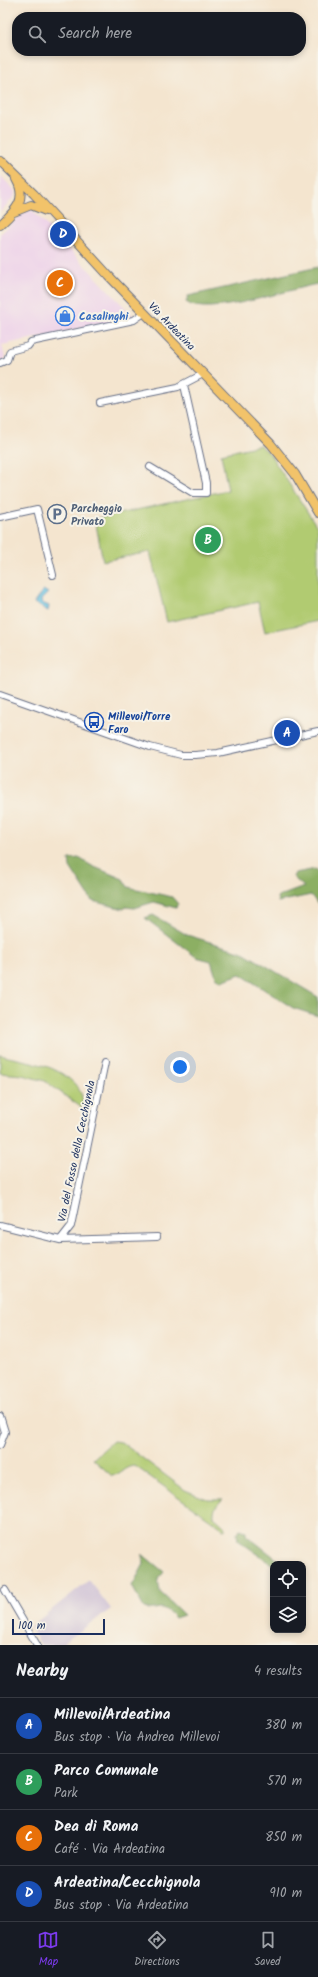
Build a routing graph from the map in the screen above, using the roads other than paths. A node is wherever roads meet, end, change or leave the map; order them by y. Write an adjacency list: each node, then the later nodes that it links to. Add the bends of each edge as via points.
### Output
1 (0, 162): 2 (main road, Via Ardeatina)
2 (16, 179): 3 (main road, via 22,195); 4 (main road, Via Ardeatina, via 34,194)
3 (14, 212): 4 (main road, via 33,205); 5 (main road)
4 (51, 214): 6 (main road, Via Ardeatina)
5 (0, 225)
6 (144, 313): 7 (street, via 137,319 31,342 28,346 10,351 7,360); 8 (main road, Via Ardeatina)
7 (0, 363)
8 (203, 374): 9 (street); 12 (main road, Via Ardeatina, via 277,452 295,474)
9 (184, 385): 10 (street); 11 (street, via 206,492 193,493)
10 (100, 403)
11 (150, 467)
12 (318, 513)
13 (0, 517): 14 (street, via 37,509)
14 (53, 575)
15 (0, 694): 16 (street, via 150,747 181,755 218,753)
16 (318, 731)
17 (105, 1062): 20 (street, Via del Fosso della Cecchignola, via 71,1226)
18 (0, 1225): 20 (street)
19 (157, 1237): 20 (street)
20 (60, 1240)
21 (0, 1416): 22 (street, via 5,1432)
22 (0, 1445)
23 (4, 1590): 24 (street)
24 (37, 1645)

